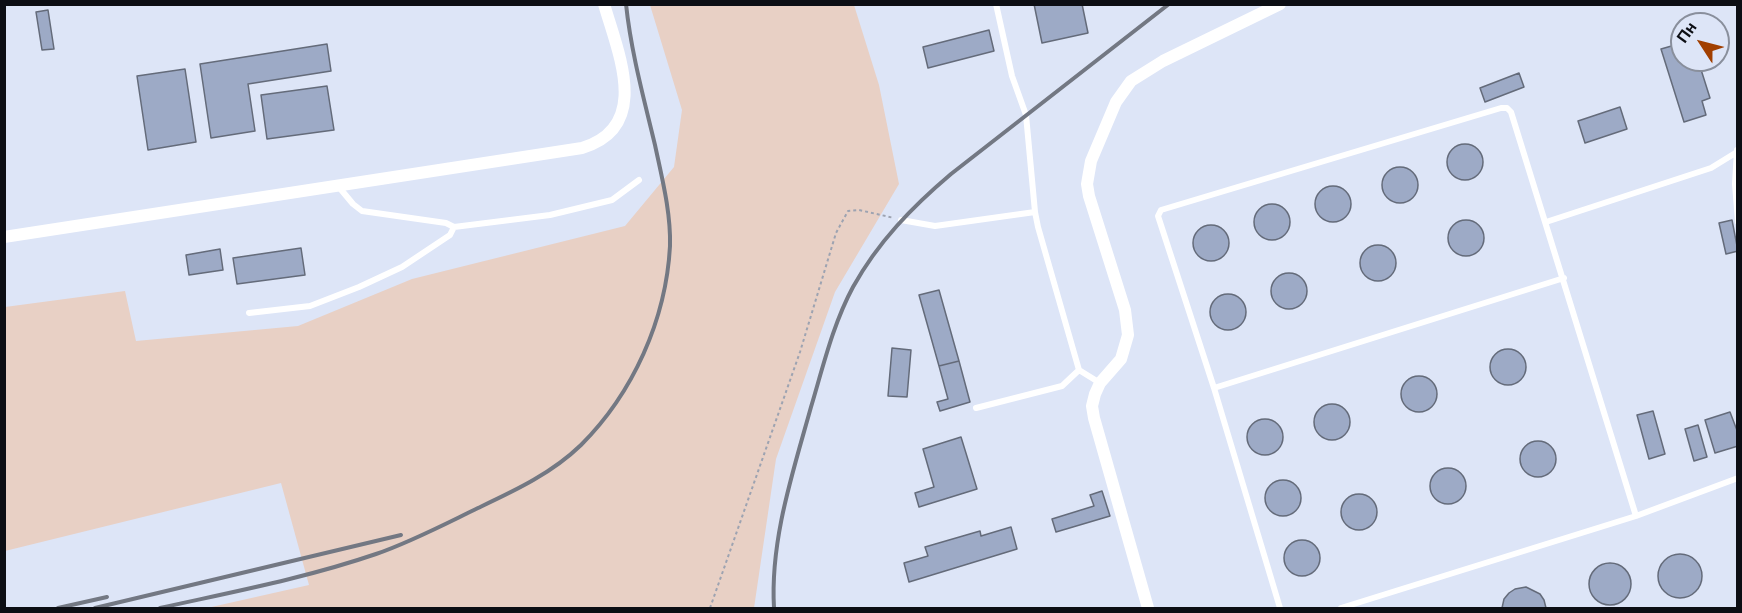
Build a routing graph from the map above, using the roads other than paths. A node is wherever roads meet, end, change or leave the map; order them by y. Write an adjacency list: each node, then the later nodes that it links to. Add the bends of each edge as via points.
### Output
1 (604, 4): 6 (street, via 625,75 626,95 622,115 611,132 595,144)
2 (996, 4): 7 (lane, via 1012,76 1026,115)
3 (1280, 4): 16 (street, via 1145,72 1131,81 1116,102 1090,161 1087,184 1125,310 1128,335 1121,359)
4 (1737, 151): 9 (lane, via 1711,168); 10 (lane)
5 (639, 180): 11 (lane, via 612,200 550,215)
6 (337, 186): 11 (lane, via 362,211 446,222); 12 (street)
7 (1035, 212): 8 (lane, via 935,226); 15 (lane)
8 (901, 220)
9 (1546, 222): 13 (lane); 17 (lane, via 1512,112 1507,108 1161,210 1158,216)
10 (1737, 222)
11 (454, 227): 14 (lane, via 450,235 402,267 359,287 310,306)
12 (4, 237)
13 (1564, 278): 17 (lane); 20 (lane)
14 (249, 313)
15 (1079, 370): 16 (lane); 18 (lane, via 1062,386)
16 (1100, 383): 21 (street, via 1092,406 1094,418)
17 (1214, 388): 22 (lane)
18 (976, 408)
19 (1737, 478): 20 (lane)
20 (1636, 516): 23 (lane)
21 (1148, 609)
22 (1280, 609)
23 (1341, 609)

